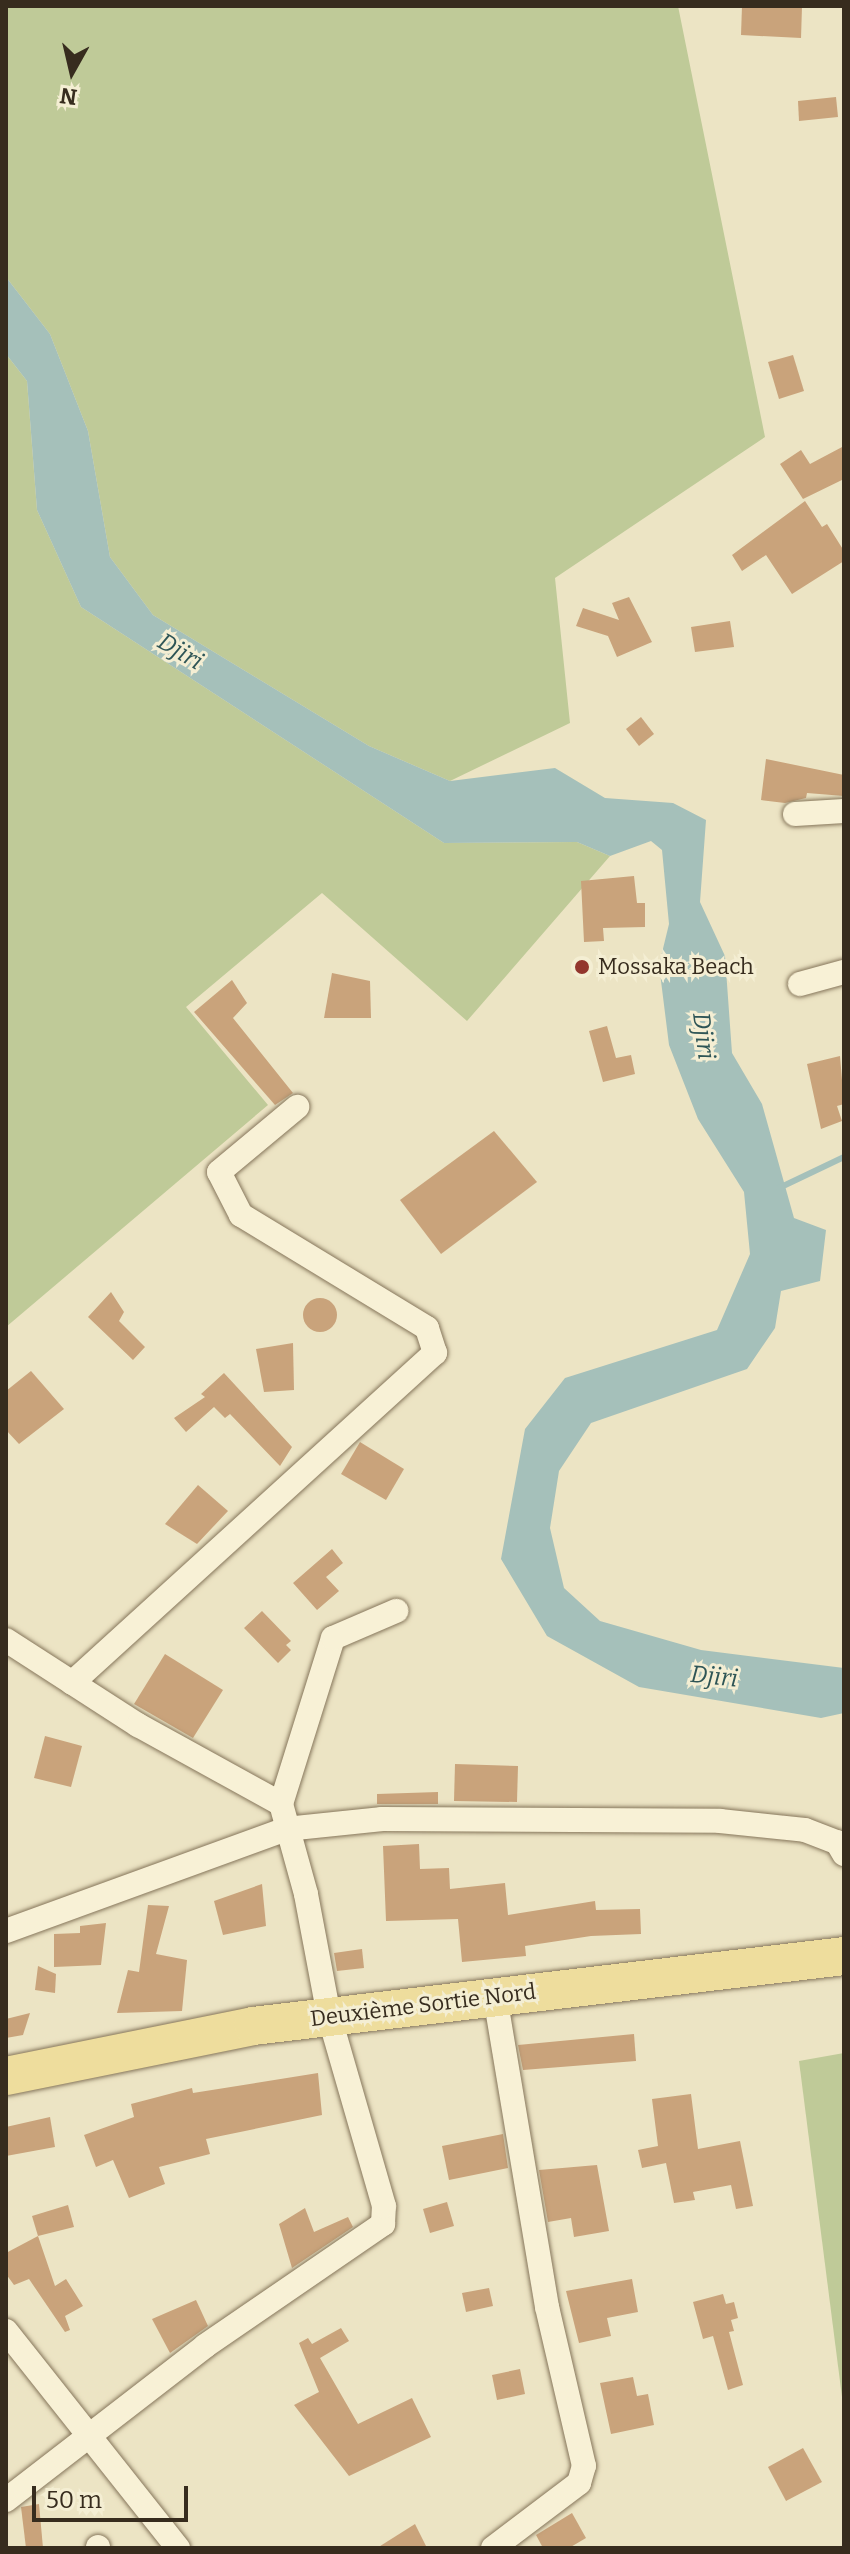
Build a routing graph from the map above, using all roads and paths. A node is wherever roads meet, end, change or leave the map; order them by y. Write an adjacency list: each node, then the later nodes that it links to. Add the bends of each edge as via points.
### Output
1 (844, 811): 2 (street)
2 (795, 814)
3 (844, 972): 4 (street)
4 (800, 984)
5 (297, 1107): 8 (street, via 219,1172 241,1215 427,1328 435,1353)
6 (396, 1611): 9 (street, via 333,1638)
7 (6, 1640): 8 (street)
8 (72, 1683): 9 (street)
9 (281, 1804): 10 (street)
10 (286, 1829): 11 (street, via 382,1819 533,1816 720,1821 805,1830 837,1842); 12 (street); 15 (street, via 306,1894)
11 (844, 1854)
12 (6, 1931)
13 (844, 1956): 14 (main road, Deuxième Sortie Nord)
14 (495, 1996): 15 (main road, Deuxième Sortie Nord); 21 (street, via 547,2307 584,2466 579,2483)
15 (329, 2016): 16 (main road, Deuxième Sortie Nord, via 98,2054); 18 (street, via 384,2206 383,2224)
16 (6, 2076)
17 (6, 2331): 18 (street)
18 (87, 2436): 19 (street); 20 (street)
19 (6, 2500)
20 (178, 2548)
21 (493, 2548)

